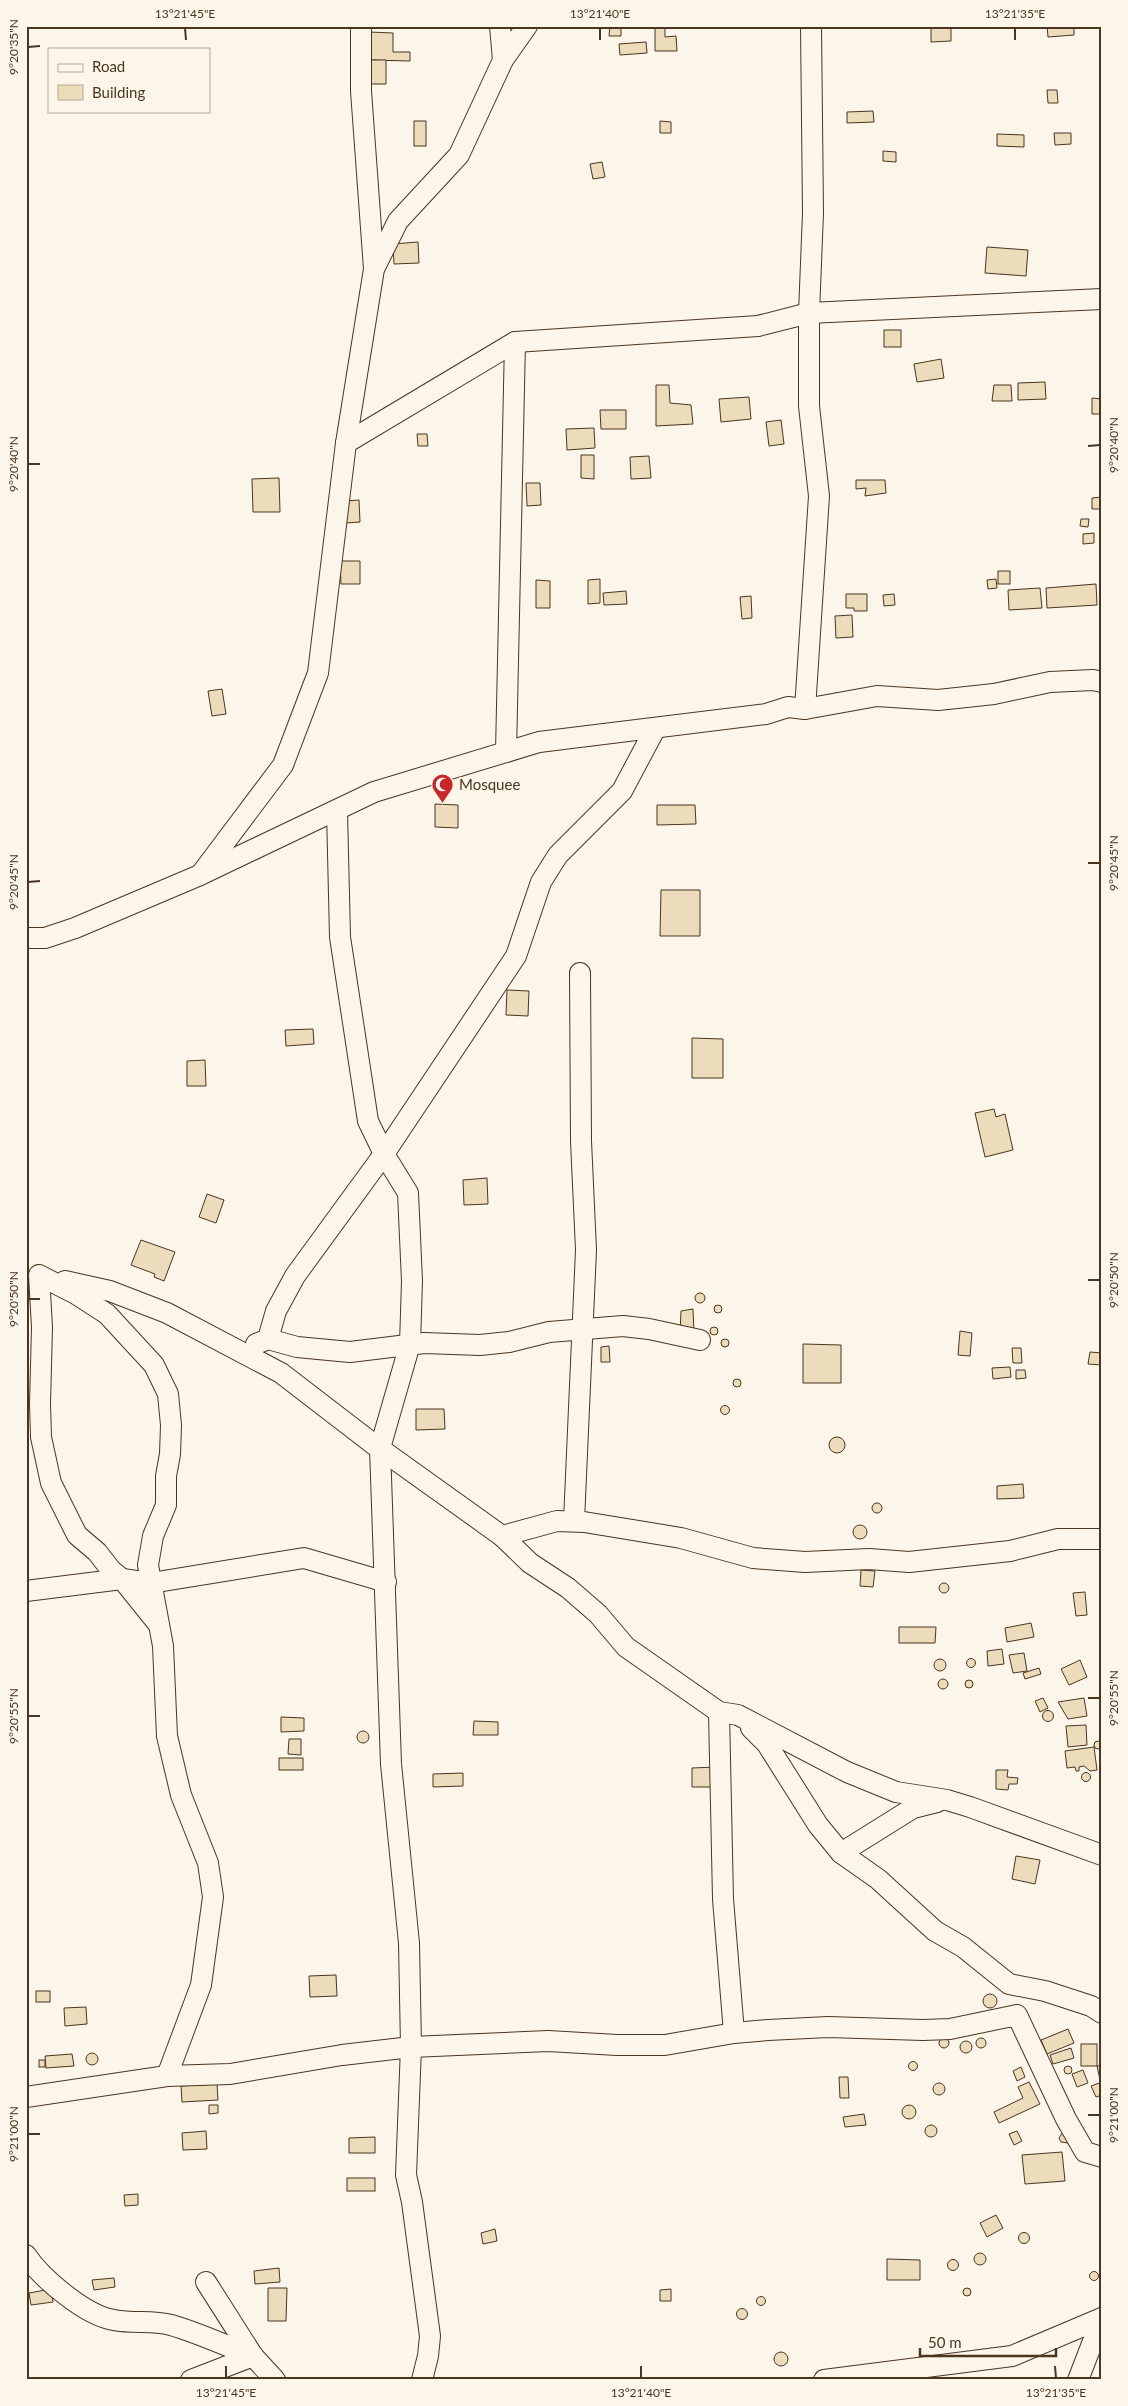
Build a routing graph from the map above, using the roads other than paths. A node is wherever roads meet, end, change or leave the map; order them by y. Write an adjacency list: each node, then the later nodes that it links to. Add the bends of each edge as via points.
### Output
1 (361, 26): 6 (street, via 361,90)
2 (500, 26): 5 (street)
3 (527, 26): 5 (street)
4 (810, 26): 8 (street, via 813,213)
5 (503, 60): 6 (street, via 459,155 398,221)
6 (374, 269): 10 (street)
7 (1102, 299): 8 (street)
8 (809, 313): 9 (street, via 758,326); 12 (street, via 809,406 819,496)
9 (515, 342): 10 (street); 14 (street)
10 (346, 443): 16 (street, via 318,673 282,765)
11 (1102, 682): 12 (street, via 1050,682 994,694 938,700 877,696)
12 (805, 710): 13 (street, via 788,707 766,714)
13 (655, 729): 14 (street, via 539,742); 19 (street, via 622,791 558,855 541,882 516,956)
14 (506, 752): 15 (street, via 374,792)
15 (337, 811): 16 (street); 19 (street, via 340,937 368,1121)
16 (200, 875): 17 (street, via 75,928 45,938)
17 (26, 938)
18 (580, 973): 21 (street, via 581,1141 586,1250)
19 (384, 1154): 22 (street, via 295,1276 276,1311); 24 (street, via 408,1193 412,1281)
20 (33, 1274): 25 (street, via 110,1291 167,1313); 30 (street, via 42,1327 41,1437 52,1483 77,1535); 32 (street, via 76,1294 107,1314 154,1365 168,1394 171,1425 166,1505 153,1536 148,1565)
21 (583, 1330): 23 (street, via 623,1326); 24 (street, via 548,1332 480,1345); 27 (street)
22 (268, 1339): 24 (street, via 297,1347 350,1352); 25 (street)
23 (700, 1340)
24 (410, 1344): 26 (street)
25 (238, 1351): 26 (street, via 281,1373)
26 (380, 1448): 28 (street); 31 (street)
27 (574, 1521): 28 (street, via 557,1520); 29 (street, via 681,1538 753,1558 805,1562 869,1559 909,1562 1010,1551 1058,1539)
28 (502, 1536): 35 (street, via 530,1563 568,1588 598,1614 626,1647)
29 (1102, 1539)
30 (122, 1580): 32 (street); 33 (street); 34 (street)
31 (386, 1582): 32 (street, via 304,1558); 41 (street, via 391,1764 409,1943)
32 (151, 1583): 34 (street)
33 (26, 1591)
34 (159, 1624): 42 (street, via 166,1678 167,1736 181,1795 208,1863 213,1897 201,1985)
35 (729, 1714): 36 (street, via 855,1776 896,1792); 37 (street, via 767,1744 818,1825); 40 (street, via 723,1899)
36 (946, 1800): 37 (street, via 913,1808); 38 (street)
37 (841, 1853): 39 (street, via 878,1879 935,1931 963,1946 1009,1984 1045,1991 1091,2006)
38 (1102, 1855)
39 (1102, 2013)
40 (734, 2033): 41 (street, via 666,2045 548,2041); 44 (street, via 828,2027 950,2029 1017,2015 1085,2152)
41 (410, 2047): 42 (street, via 230,2074); 51 (street, via 406,2175 430,2336)
42 (168, 2076): 43 (street)
43 (26, 2097)
44 (1102, 2157)
45 (26, 2255): 48 (street, via 58,2287 96,2315 113,2320 171,2325)
46 (206, 2282): 48 (street)
47 (1102, 2318): 52 (street, via 1012,2356); 53 (street)
48 (253, 2356): 49 (street); 50 (street)
49 (191, 2380)
50 (275, 2380)
51 (422, 2380)
52 (824, 2380)
53 (1078, 2380)

